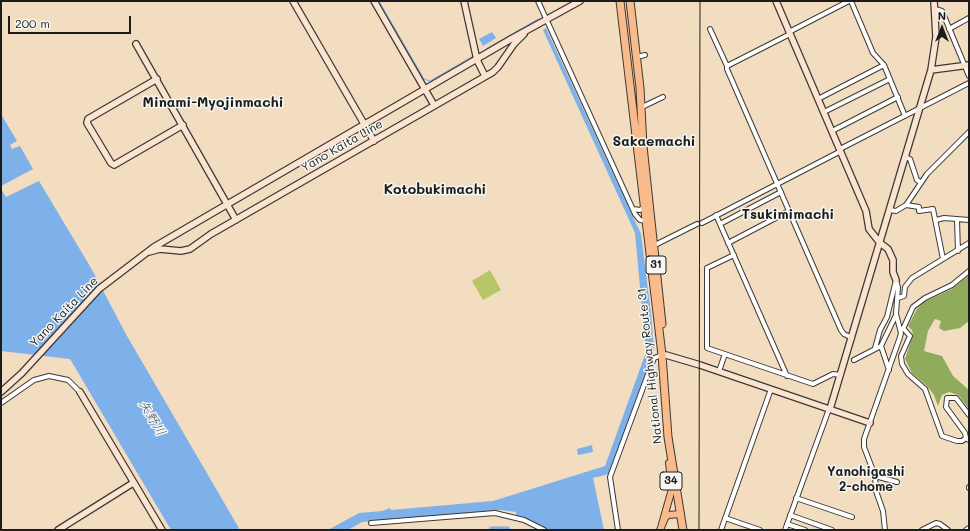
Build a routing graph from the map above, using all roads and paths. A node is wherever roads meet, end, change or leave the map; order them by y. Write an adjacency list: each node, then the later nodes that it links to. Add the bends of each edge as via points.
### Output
1 (292, 1): 42 (street)
2 (374, 1): 32 (street)
3 (464, 1): 22 (street)
4 (538, 1): 14 (street)
5 (580, 1): 14 (street, Yano Kaita Line)
6 (620, 1): 37 (highway, National Highway Route 31 / 31)
7 (626, 1): 37 (highway)
8 (630, 1): 21 (highway, National Highway Route 31 / 31)
9 (776, 1): 18 (street)
10 (850, 1): 18 (street); 23 (street, via 873,53)
11 (934, 1): 12 (street)
12 (935, 9): 17 (street, via 942,11); 26 (street, via 936,37)
13 (969, 18): 17 (street)
14 (546, 20): 15 (street, Yano Kaita Line); 54 (street)
15 (532, 28): 22 (street, Yano Kaita Line); 27 (street, Yano Kaita Line, via 517,41 498,67)
16 (710, 29): 24 (street)
17 (949, 29): 25 (street)
18 (790, 33): 24 (street); 35 (street)
19 (136, 44): 29 (street)
20 (645, 55): 21 (street)
21 (636, 56): 37 (highway, National Highway Route 31 / 31)
22 (477, 60): 27 (street); 32 (street, Yano Kaita Line)
23 (884, 65): 30 (street); 35 (street)
24 (727, 66): 49 (street)
25 (967, 66): 26 (street); 28 (street)
26 (930, 70): 38 (street)
27 (485, 76): 36 (street, Yano Kaita Line)
28 (969, 76)
29 (156, 79): 41 (street); 41 (street, via 88,118 87,123 114,165)
30 (890, 79): 34 (street); 39 (street)
31 (969, 83): 38 (street)
32 (426, 90): 36 (street); 42 (street, Yano Kaita Line)
33 (664, 97): 37 (street)
34 (898, 97): 40 (street); 43 (street)
35 (818, 99): 39 (street)
36 (434, 106): 45 (street, Yano Kaita Line)
37 (637, 109): 53 (highway, National Highway Route 31 / 31); 62 (highway, National Highway Route 31 / 31)
38 (919, 109): 40 (street); 47 (street)
39 (824, 112): 43 (street)
40 (906, 116): 46 (street)
41 (183, 125): 51 (street)
42 (365, 125): 45 (street); 51 (street, Yano Kaita Line)
43 (832, 131): 46 (street)
44 (969, 132): 48 (street)
45 (374, 141): 58 (street, Yano Kaita Line)
46 (840, 150): 49 (street); 65 (street, via 866,211 869,228)
47 (905, 157): 48 (street, via 910,159); 55 (street)
48 (920, 182): 52 (street)
49 (777, 183): 50 (street); 57 (street)
50 (781, 192): 56 (street); 63 (street)
51 (227, 205): 58 (street); 69 (street, Yano Kaita Line)
52 (906, 205): 55 (street, via 896,211); 59 (street, via 919,207 919,211 933,209)
53 (644, 207): 54 (street); 62 (highway, National Highway Route 31 / 31)
54 (633, 209): 62 (street, via 638,219)
55 (890, 210): 65 (street)
56 (789, 211): 64 (street); 78 (street, via 841,330)
57 (716, 216): 63 (street); 67 (street)
58 (236, 220): 69 (street, Yano Kaita Line, via 187,250 178,252 160,249)
59 (936, 220): 60 (street); 71 (street)
60 (957, 220): 61 (street); 68 (street)
61 (969, 220)
62 (648, 221): 67 (highway, National Highway Route 31 / 31); 82 (highway, National Highway Route 31 / 31)
63 (720, 224): 64 (street)
64 (728, 243): 70 (street)
65 (880, 243): 73 (street, via 888,250 893,260); 78 (street)
66 (969, 244): 68 (street)
67 (654, 246): 82 (highway, National Highway Route 31 / 31)
68 (958, 251): 71 (street)
69 (147, 252): 89 (street, Yano Kaita Line, via 88,299 22,373)
70 (734, 255): 81 (street, via 707,268 707,348); 87 (street)
71 (943, 259): 74 (street, via 913,278 905,287 904,296)
72 (969, 271): 76 (street, via 952,285 924,298 913,307)
73 (896, 280): 74 (street); 80 (street, via 888,313)
74 (898, 298): 75 (street)
75 (896, 314): 77 (street); 79 (street)
76 (903, 328): 77 (street); 96 (street, via 910,336 901,356 902,364 908,374 925,389 941,434 953,441)
77 (900, 333): 84 (street)
78 (852, 338): 86 (street)
79 (881, 346): 80 (street); 84 (street)
80 (875, 348): 83 (street)
81 (725, 354): 85 (street); 87 (street)
82 (664, 355): 85 (street); 95 (highway, National Highway Route 31 / 31); 101 (highway, National Highway Route 31 / 31); 112 (street, via 654,358 610,478)
83 (854, 360)
84 (889, 370): 94 (street)
85 (719, 371): 88 (street)
86 (841, 375): 87 (street, via 833,374 813,384); 92 (street)
87 (787, 376)
88 (771, 389): 92 (street); 104 (street)
89 (1, 392)
90 (80, 392): 91 (street, via 68,380 48,376 34,380); 99 (street)
91 (1, 403)
92 (830, 409): 94 (street); 100 (street)
93 (969, 415): 96 (street, via 956,398 948,398 946,407 965,432)
94 (870, 423): 97 (street, via 864,444)
95 (668, 437): 101 (highway, National Highway Route 31 / 31); 107 (main road, 34, via 672,489)
96 (967, 439)
97 (875, 476): 98 (street); 119 (street)
98 (897, 482)
99 (133, 483): 109 (street); 110 (street)
100 (796, 498): 102 (street); 103 (street)
101 (681, 514): 107 (main road, 34, via 668,515); 113 (highway, National Highway Route 31 / 31)
102 (790, 516): 106 (street); 118 (street)
103 (852, 517)
104 (725, 518): 114 (street); 115 (street)
105 (371, 523): 111 (street, via 496,513 524,520)
106 (787, 524): 116 (street); 117 (street)
107 (661, 527)
108 (969, 528): 122 (street)
109 (58, 530)
110 (162, 530)
111 (544, 530)
112 (618, 530)
113 (683, 530)
114 (721, 530)
115 (760, 530)
116 (785, 530)
117 (805, 530)
118 (832, 530)
119 (885, 530)
120 (922, 530): 121 (street, via 936,523)
121 (948, 530)
122 (966, 530)

